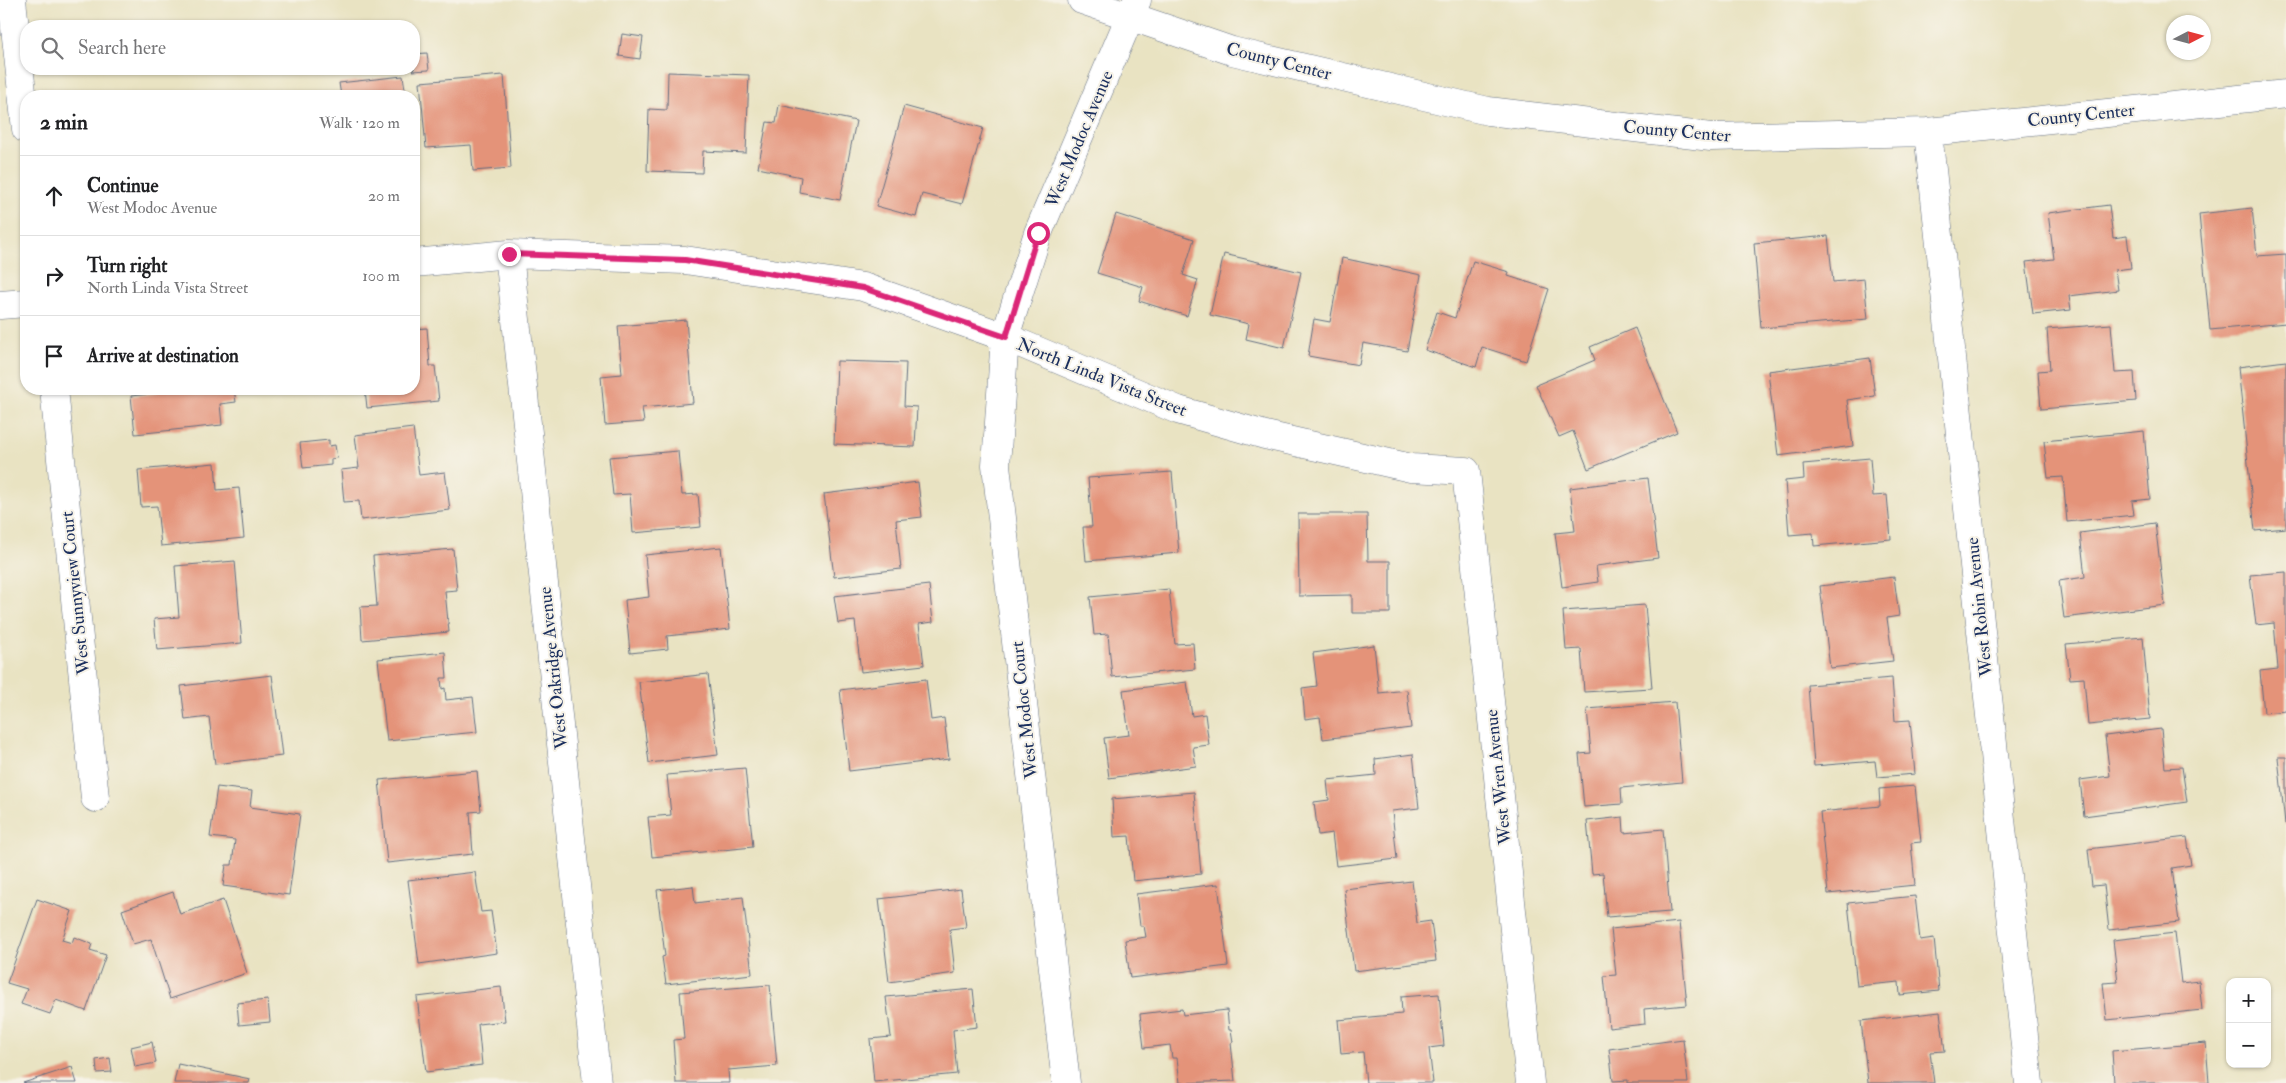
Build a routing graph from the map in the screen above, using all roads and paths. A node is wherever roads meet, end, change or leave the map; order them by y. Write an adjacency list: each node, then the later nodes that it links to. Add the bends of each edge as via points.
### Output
1 (12, 0): 4 (street)
2 (1082, 0): 3 (street, County Center)
3 (1135, 8): 8 (street, County Center, via 1232,51 1488,111 1711,137); 13 (street, West Modoc Avenue, via 1038,233)
4 (20, 74)
5 (20, 75): 6 (street)
6 (22, 90)
7 (2286, 94): 8 (street, County Center)
8 (1928, 132): 20 (street, West Robin Avenue)
9 (509, 254): 10 (street, North Linda Vista Street); 13 (street, North Linda Vista Street, via 685,260 863,288); 17 (street, West Oakridge Avenue)
10 (420, 262)
11 (20, 303): 12 (street)
12 (0, 305)
13 (1006, 337): 15 (street, North Linda Vista Street, via 1178,410 1265,435 1411,468); 18 (street, West Modoc Court, via 996,465)
14 (55, 395): 16 (street, West Sunnyview Court)
15 (1466, 470): 19 (street, West Wren Avenue)
16 (96, 798)
17 (597, 1083)
18 (1066, 1083)
19 (1530, 1083)
20 (2029, 1083)

